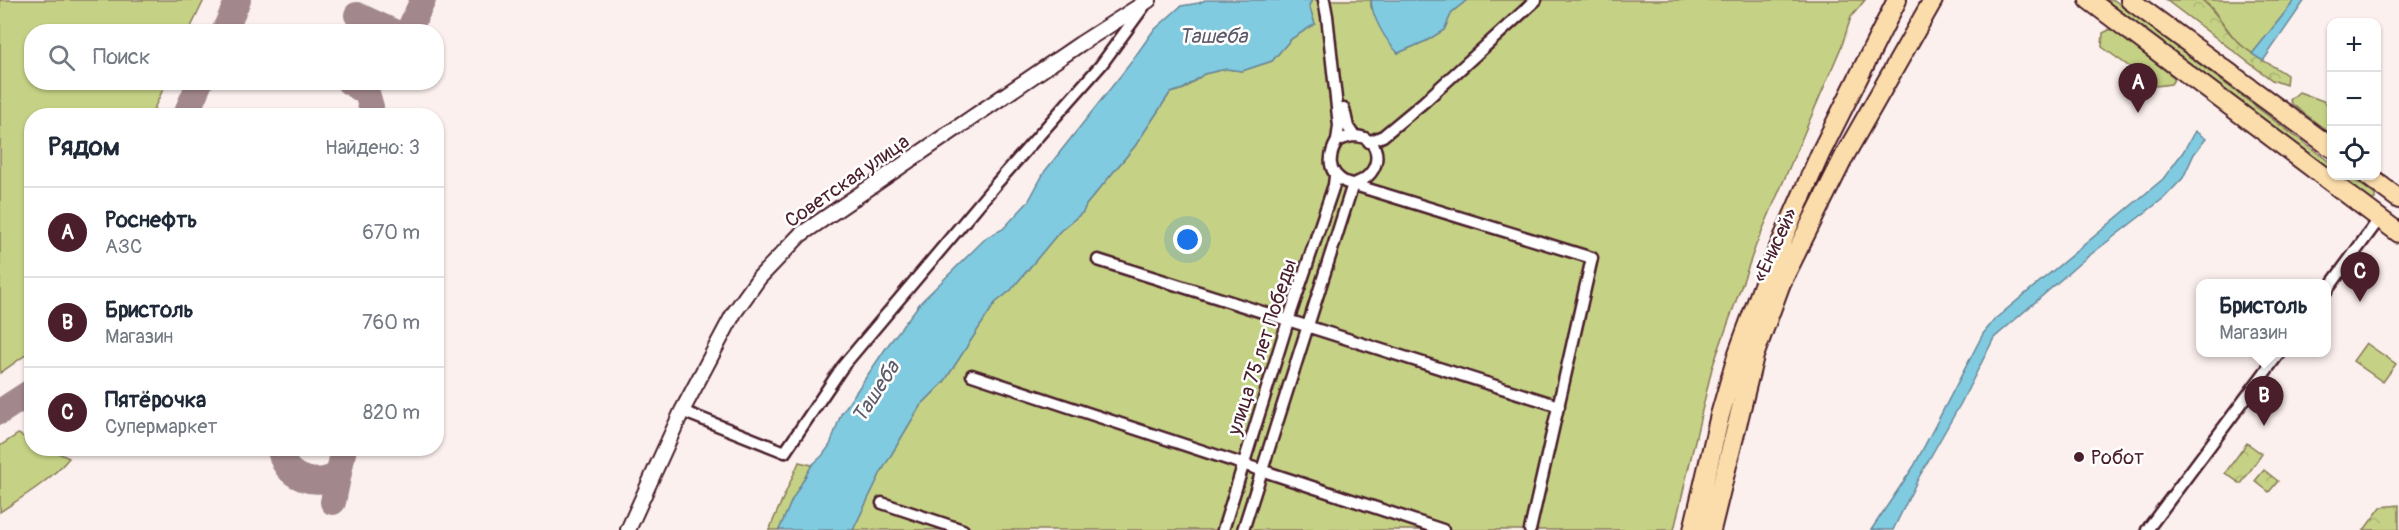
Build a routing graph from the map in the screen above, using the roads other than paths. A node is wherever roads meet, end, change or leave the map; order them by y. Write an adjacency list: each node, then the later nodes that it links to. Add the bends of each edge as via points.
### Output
1 (1324, 0): 8 (street)
2 (1536, 0): 11 (street, via 1424,102 1383,136)
3 (1896, 0): 36 (main road, «Енисей», via 1821,152 1766,277 1720,415)
4 (1933, 0): 37 (main road, «Енисей», via 1841,162 1781,283 1754,356)
5 (2089, 0): 17 (main road)
6 (2130, 0): 12 (main road)
7 (1148, 1): 26 (street, Советская улица, via 800,235 759,278 734,313); 26 (street, via 1101,65 843,366 785,452)
8 (1327, 16): 9 (street, via 1345,118); 10 (street, via 1339,126)
9 (1354, 136): 10 (street); 11 (street)
10 (1337, 141): 13 (street, via 1329,159)
11 (1369, 142): 15 (street, via 1377,164 1369,178)
12 (2327, 145)
13 (1335, 176): 15 (street); 21 (street, улица 75 лет Победы)
14 (2374, 180): 16 (main road)
15 (1353, 184): 22 (street, улица 75 лет Победы); 25 (street, via 1592,258)
16 (2398, 197)
17 (2380, 218): 18 (main road); 20 (street)
18 (2399, 233)
19 (1098, 260): 21 (street)
20 (2331, 285)
21 (1288, 321): 22 (street); 27 (street, улица 75 лет Победы)
22 (1309, 327): 25 (street); 28 (street, улица 75 лет Победы)
23 (2276, 357): 38 (street)
24 (972, 375): 27 (street)
25 (1559, 406): 35 (street)
26 (682, 411): 30 (street, Советская улица)
27 (1243, 465): 28 (street); 32 (street, улица 75 лет Победы)
28 (1262, 472): 33 (street, улица 75 лет Победы); 34 (street)
29 (882, 503): 31 (street)
30 (628, 530)
31 (963, 530)
32 (1222, 530)
33 (1243, 530)
34 (1443, 530)
35 (1530, 530)
36 (1693, 530)
37 (1711, 530)
38 (2147, 530)

